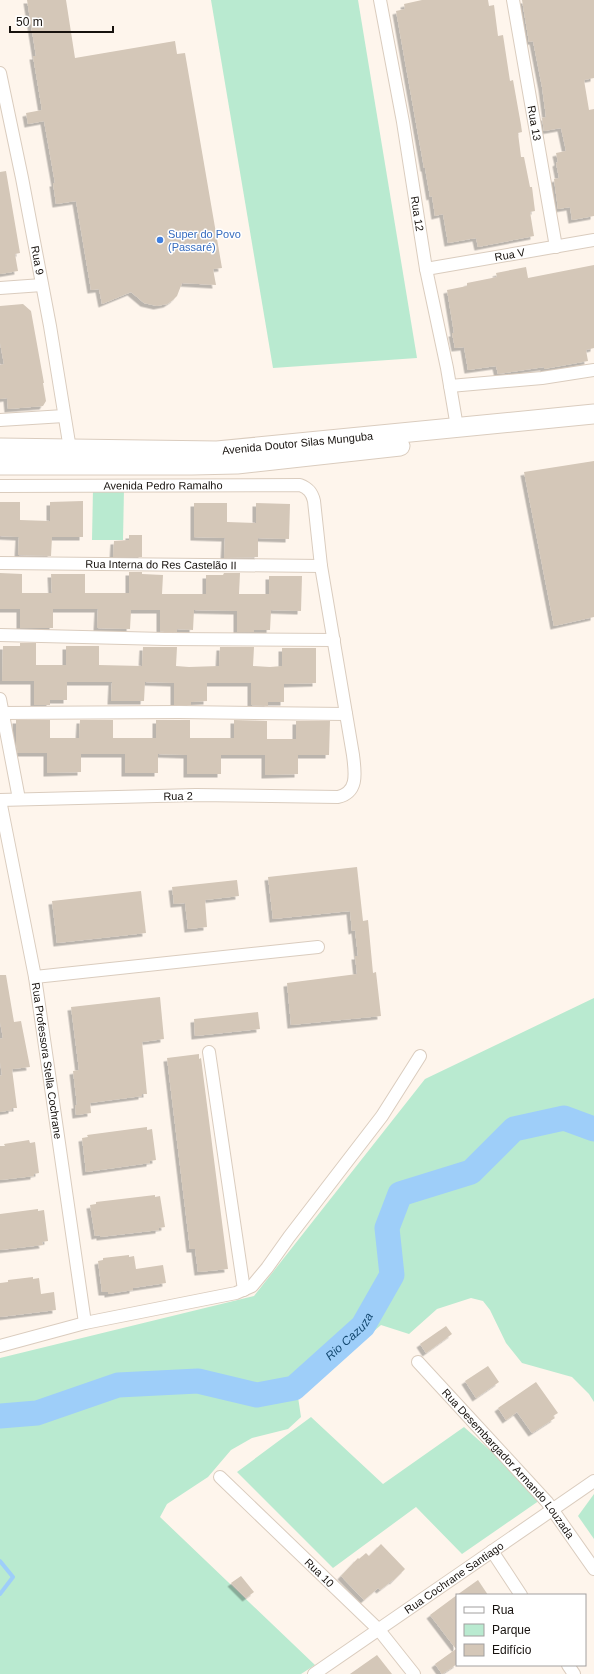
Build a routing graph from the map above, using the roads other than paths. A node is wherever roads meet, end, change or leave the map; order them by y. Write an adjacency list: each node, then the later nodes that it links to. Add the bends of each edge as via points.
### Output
1 (380, 0): 7 (street, Rua 12, via 403,122)
2 (513, 0): 6 (street, Rua 13)
3 (0, 73): 4 (street, Rua 9)
4 (1, 87): 8 (street, Rua 9, via 22,178)
5 (594, 240): 6 (street, Rua V)
6 (556, 247): 7 (street, Rua V)
7 (426, 269): 11 (street, Rua 12)
8 (42, 285): 9 (street); 13 (street, Rua 9)
9 (0, 288)
10 (594, 370): 11 (street, via 542,378)
11 (450, 386): 15 (street, Rua 12)
12 (594, 414): 15 (main road, Avenida Doutor Silas Munguba)
13 (64, 416): 14 (street); 18 (street, Rua 9)
14 (0, 420)
15 (457, 427): 18 (main road, Avenida Doutor Silas Munguba, via 218,451)
16 (594, 427): 19 (main road, Avenida Doutor Silas Munguba, via 237,464)
17 (0, 448): 18 (main road, Avenida Doutor Silas Munguba)
18 (70, 449)
19 (0, 466)
20 (1, 486): 22 (street, Avenida Pedro Ramalho, via 300,486 311,492 314,501)
21 (0, 563): 22 (street, Rua Interna do Res Castelão II)
22 (321, 566): 24 (street)
23 (0, 635): 24 (street)
24 (334, 640): 27 (street)
25 (0, 699): 26 (street)
26 (2, 713): 27 (street); 28 (street)
27 (346, 714): 28 (street, Rua 2, via 356,778 350,792 338,797 196,795)
28 (19, 799): 29 (street, Rua 2)
29 (0, 800): 31 (street, Rua Professora Stella Cochrane)
30 (318, 947): 31 (street)
31 (35, 977): 35 (street, Rua Professora Stella Cochrane)
32 (209, 1052): 34 (street)
33 (420, 1056): 34 (street, via 382,1116 268,1268 252,1286)
34 (244, 1290): 35 (street)
35 (85, 1323): 36 (street)
36 (0, 1346)
37 (418, 1362): 40 (street, Rua Desembargador Armando Louzada)
38 (220, 1477): 44 (street, Rua 10)
39 (594, 1480): 40 (street, Rua Cochrane Santiago)
40 (552, 1509): 41 (street, Rua Cochrane Santiago); 42 (street, Rua Desembargador Armando Louzada)
41 (492, 1551): 43 (street); 44 (street, Rua Cochrane Santiago)
42 (594, 1569)
43 (520, 1594)
44 (380, 1630): 45 (street, Rua Cochrane Santiago); 46 (street, Rua 10)
45 (314, 1674)
46 (414, 1674)

